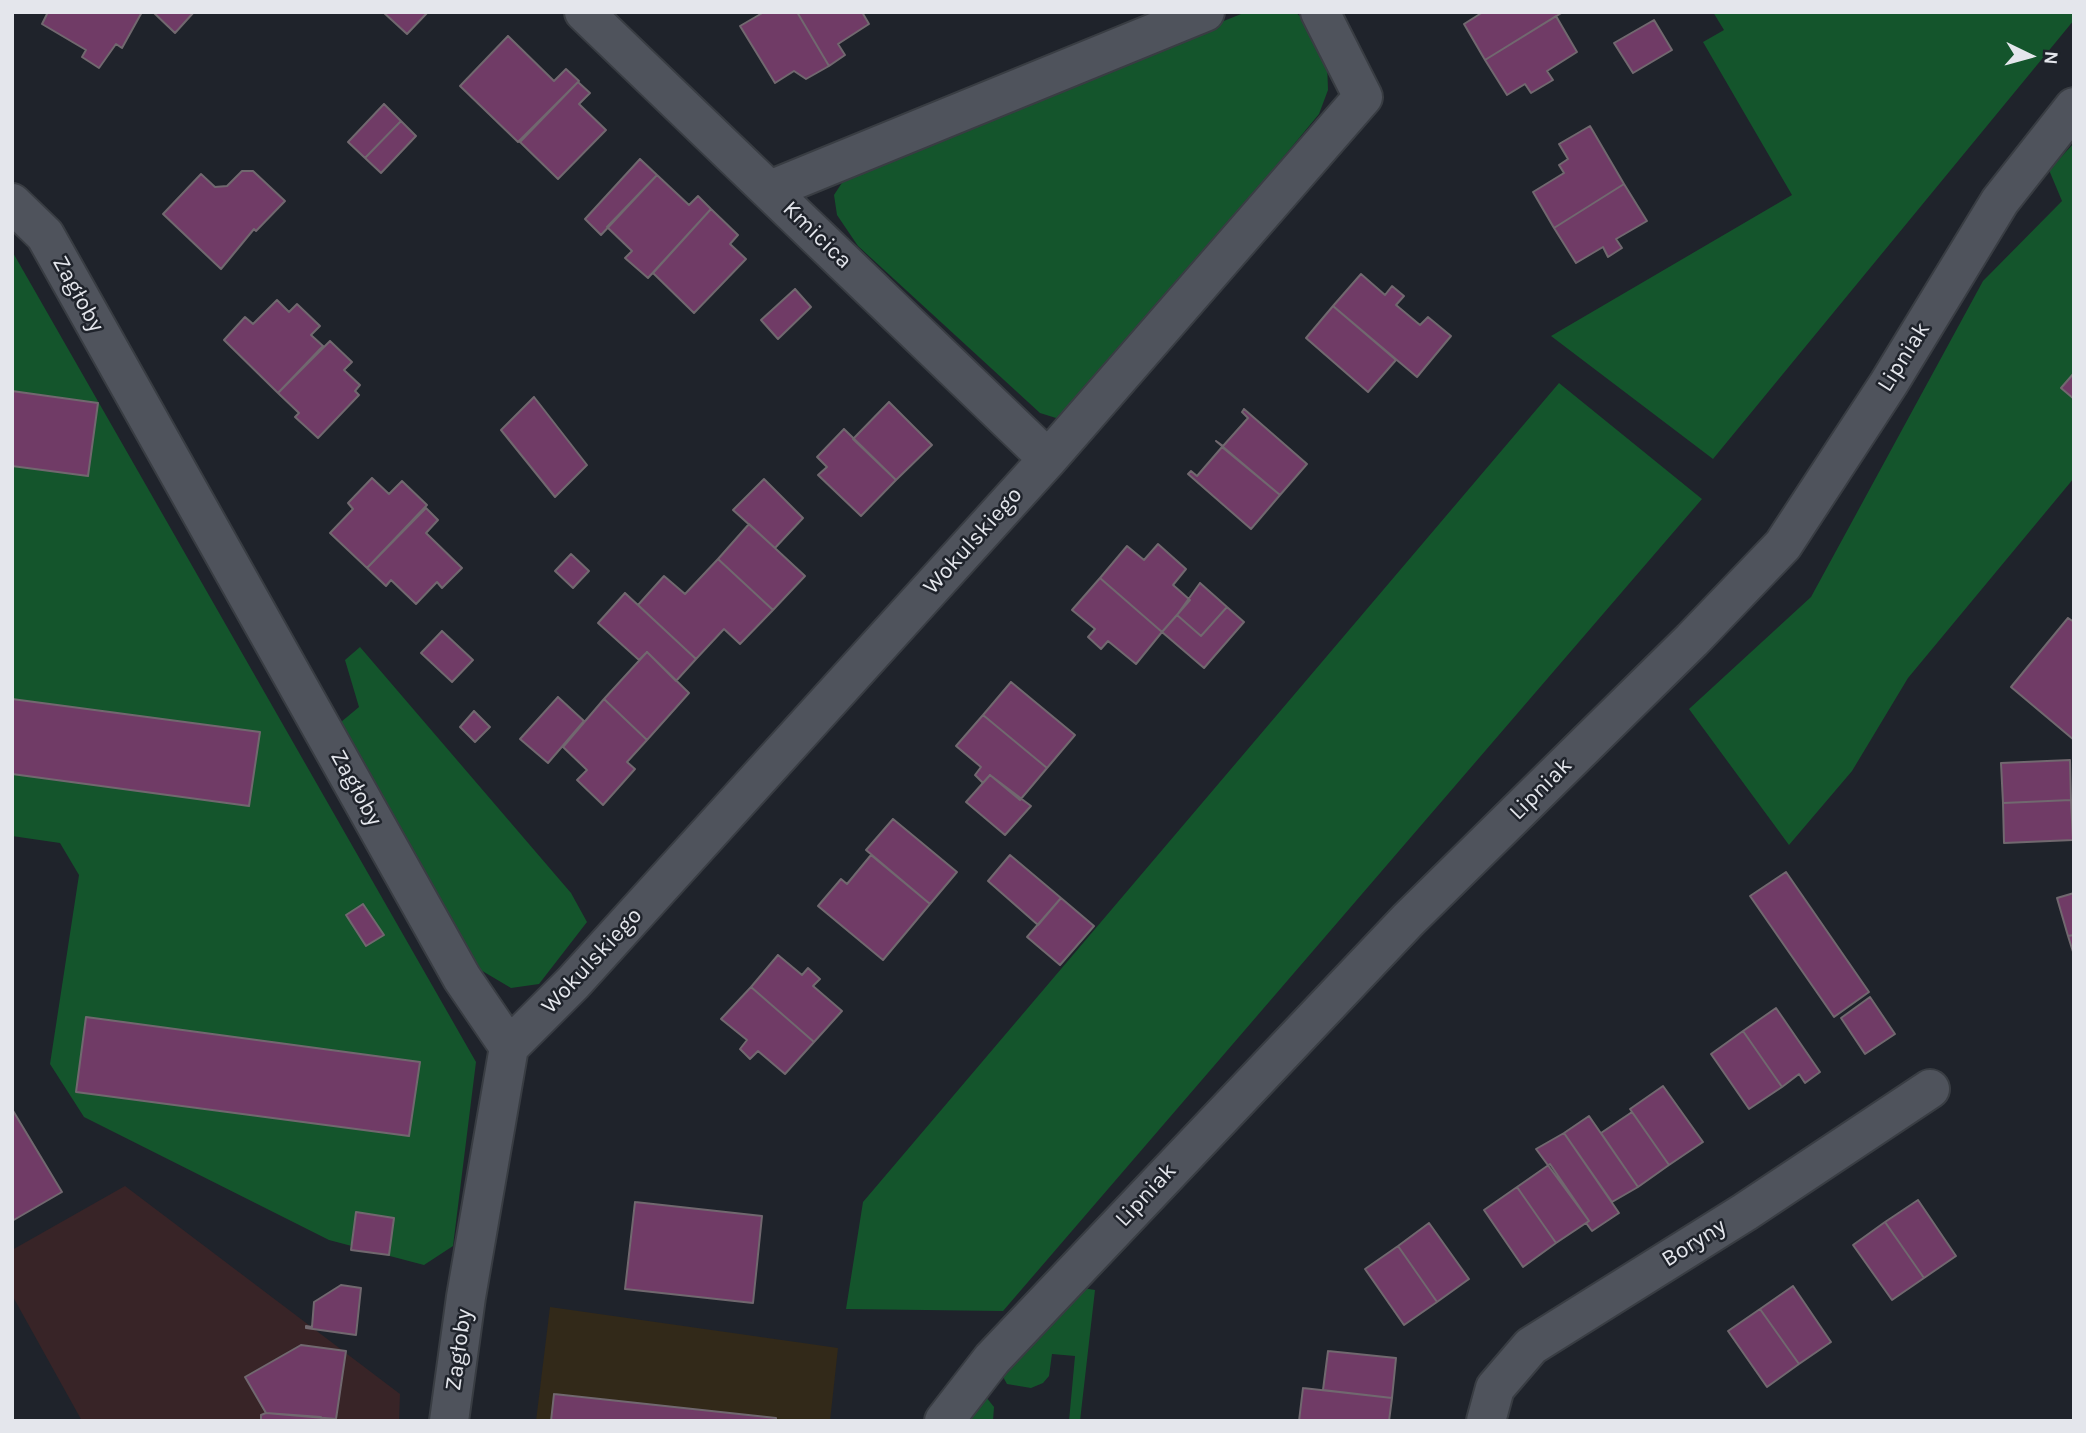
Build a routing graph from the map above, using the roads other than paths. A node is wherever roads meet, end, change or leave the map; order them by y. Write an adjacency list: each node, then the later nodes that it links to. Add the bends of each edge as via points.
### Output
1 (584, 12): 5 (street, Kmicica)
2 (1205, 12): 5 (street)
3 (1320, 12): 7 (street, Wokulskiego, via 1363,97)
4 (2074, 107): 11 (street, Lipniak, via 2000,201 1783,545 1389,940 992,1359)
5 (770, 190): 7 (street, Kmicica)
6 (12, 203): 8 (street, Zagłoby, via 45,235 462,978)
7 (1048, 459): 8 (street, Wokulskiego, via 573,983)
8 (509, 1047): 10 (street, Zagłoby)
9 (1930, 1089): 12 (street, Boryny, via 1531,1346 1495,1388)
10 (449, 1421)
11 (944, 1421)
12 (1486, 1421)

